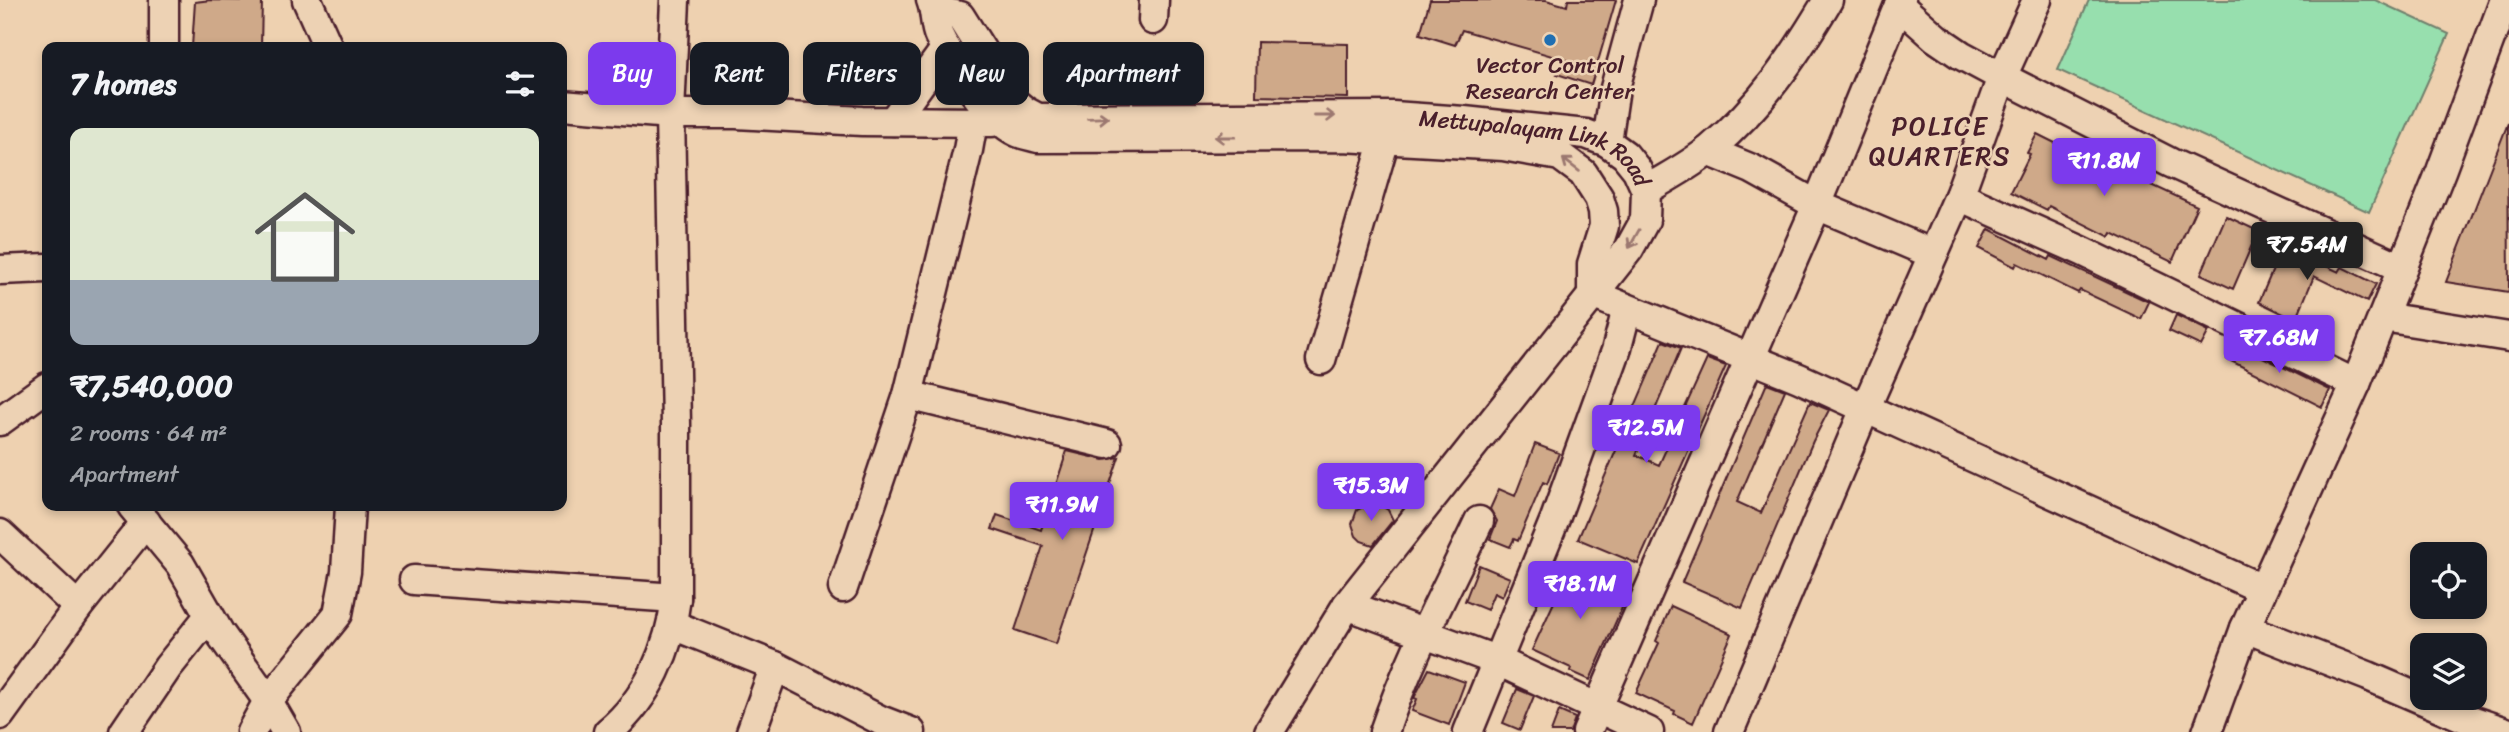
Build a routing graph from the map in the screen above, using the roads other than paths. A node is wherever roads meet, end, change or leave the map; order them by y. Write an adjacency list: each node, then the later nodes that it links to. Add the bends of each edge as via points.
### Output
1 (164, 0): 10 (street)
2 (307, 0): 11 (street)
3 (675, 0): 17 (street)
4 (1639, 0): 22 (street, via 1615,88)
5 (1828, 0): 23 (street, via 1773,85)
6 (2037, 0): 14 (street)
7 (2504, 2): 29 (street)
8 (1900, 3): 14 (street, via 1936,38); 26 (street)
9 (933, 5): 12 (street); 22 (street, Mettupalayam Link Road, one-way to 22, via 960,16 1014,102 1038,118 1393,116 1586,134)
10 (164, 42)
11 (326, 42)
12 (943, 42)
13 (935, 63): 18 (street)
14 (2002, 77): 25 (street); 29 (street, via 2171,163)
15 (567, 105): 17 (street)
16 (988, 105): 20 (street)
17 (670, 114): 18 (street); 52 (street, via 676,424)
18 (893, 121): 19 (street)
19 (973, 122): 20 (street); 38 (street)
20 (1002, 122): 21 (street, one-way to 20, via 1038,138 1018,133)
21 (1385, 139): 31 (street, one-way to 21, via 1592,264 1604,226 1603,211 1583,173 1560,156 1503,146); 36 (street)
22 (1607, 142): 24 (street, Mettupalayam Link Road, via 1631,162)
23 (1708, 151): 24 (street); 26 (street)
24 (1646, 190): 31 (street, Mettupalayam Link Road, one-way to 31, via 1645,220 1629,249)
25 (1959, 195): 27 (street); 37 (street)
26 (1817, 205): 27 (street); 35 (street)
27 (1933, 254): 40 (street)
28 (42, 268): 30 (street)
29 (2402, 268): 33 (street)
30 (0, 270)
31 (1592, 293): 32 (street); 50 (street, Mettupalayam Link Road)
32 (1627, 309): 35 (street); 56 (street, via 1555,519)
33 (2383, 317): 34 (street); 37 (street)
34 (2509, 337)
35 (1750, 359): 40 (street); 60 (street)
36 (1321, 360)
37 (2356, 384): 49 (street)
38 (908, 395): 42 (street); 48 (street)
39 (41, 400): 41 (street)
40 (1865, 409): 49 (street); 72 (street)
41 (0, 421)
42 (1107, 444)
43 (350, 511): 58 (street, via 338,614)
44 (139, 514): 51 (street); 53 (street, via 180,564)
45 (1479, 521): 55 (street)
46 (0, 534): 51 (street)
47 (414, 580): 52 (street)
48 (843, 588)
49 (2262, 589): 54 (street)
50 (1347, 605): 55 (street); 68 (street, Mettupalayam Link Road)
51 (78, 607): 59 (street)
52 (674, 612): 57 (street); 65 (street, via 664,654 644,691)
53 (209, 616): 58 (street); 62 (street)
54 (2245, 628): 73 (street); 74 (street)
55 (1424, 633): 56 (street); 69 (street)
56 (1498, 661): 60 (street); 70 (street)
57 (775, 666): 61 (street); 66 (street)
58 (268, 701): 63 (street); 64 (street)
59 (0, 715)
60 (1593, 720): 71 (street)
61 (878, 726): 67 (street)
62 (124, 732)
63 (251, 732)
64 (286, 732)
65 (608, 732)
66 (751, 732)
67 (911, 732)
68 (1269, 732)
69 (1384, 732)
70 (1468, 732)
71 (1649, 732)
72 (1729, 732)
73 (2207, 732)
74 (2506, 732)

